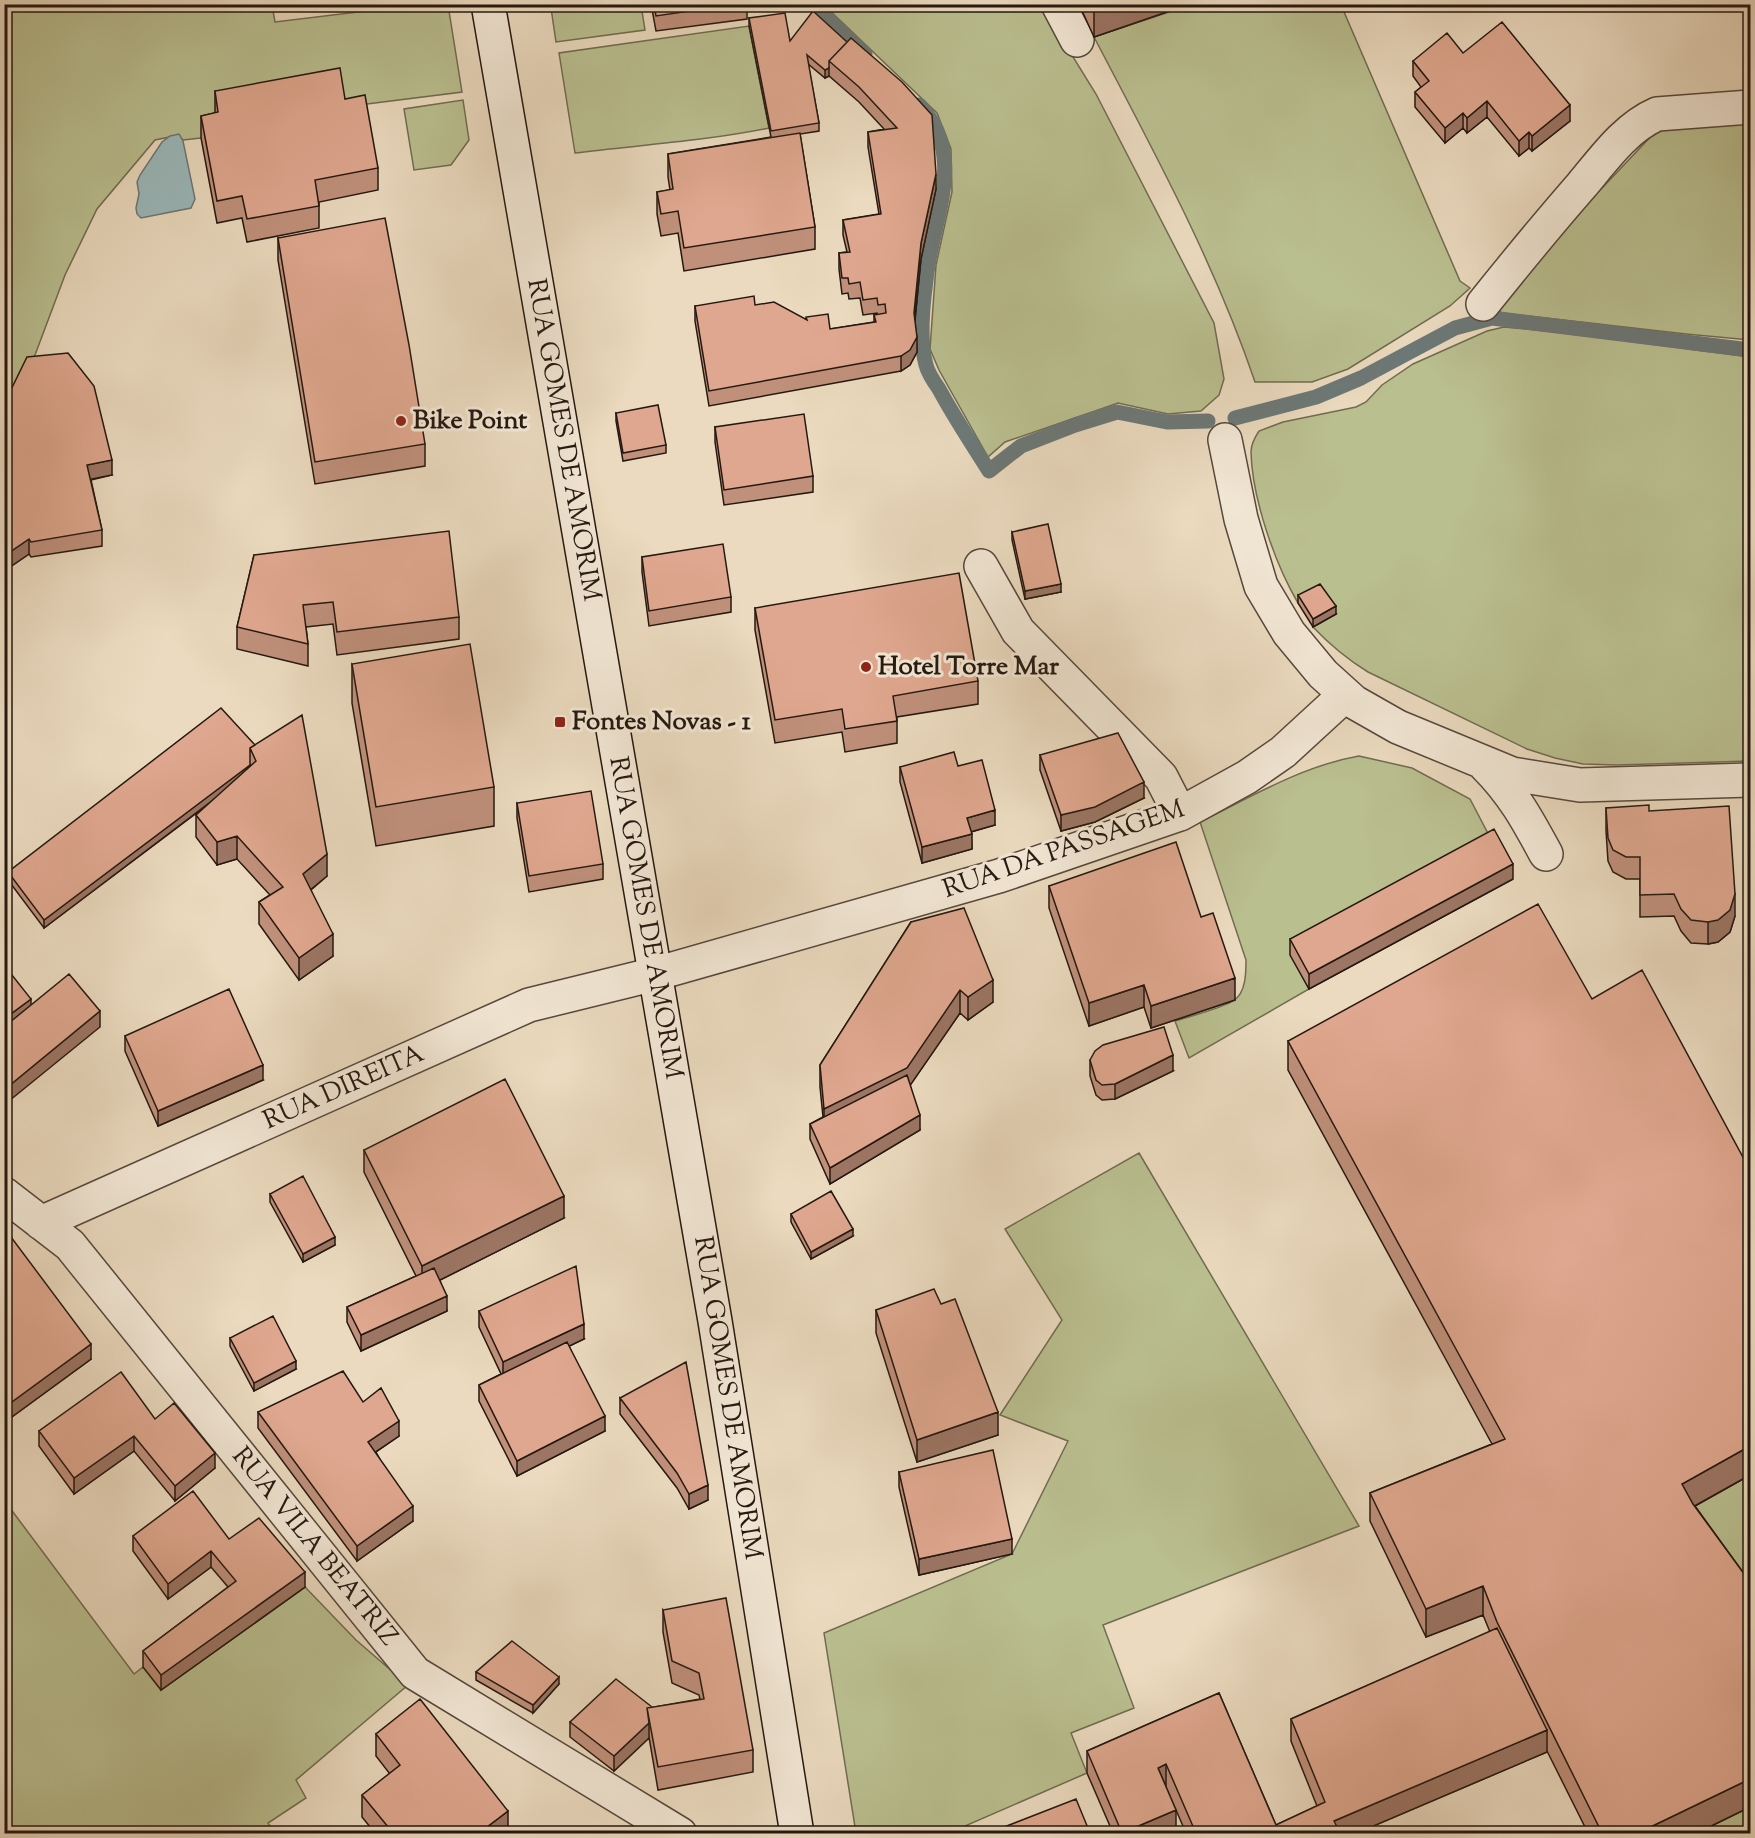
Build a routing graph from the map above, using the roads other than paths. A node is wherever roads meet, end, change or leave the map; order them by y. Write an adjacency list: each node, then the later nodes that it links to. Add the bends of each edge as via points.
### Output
1 (488, 4): 13 (street, RUA GOMES DE AMORIM)
2 (1058, 4): 3 (street)
3 (1077, 40)
4 (1750, 107): 5 (street, via 1657,114 1643,120 1617,144)
5 (1483, 304)
6 (1225, 440): 8 (street, via 1241,519 1261,586 1289,633)
7 (981, 566): 11 (street, via 1018,631 1161,777)
8 (1345, 695): 9 (street, via 1398,727); 11 (street, RUA DA PASSAGEM, via 1283,752)
9 (1482, 762): 10 (street, via 1512,774 1580,785); 12 (street, via 1525,814)
10 (1750, 780)
11 (1180, 814): 13 (street, RUA DA PASSAGEM, via 999,876)
12 (1546, 854)
13 (655, 974): 15 (street, RUA DIREITA, via 529,1005); 17 (street, RUA GOMES DE AMORIM)
14 (4, 1194): 15 (street, RUA VILA BEATRIZ)
15 (42, 1223): 16 (street, RUA VILA BEATRIZ, via 70,1245 415,1673)
16 (680, 1833)
17 (797, 1833)

